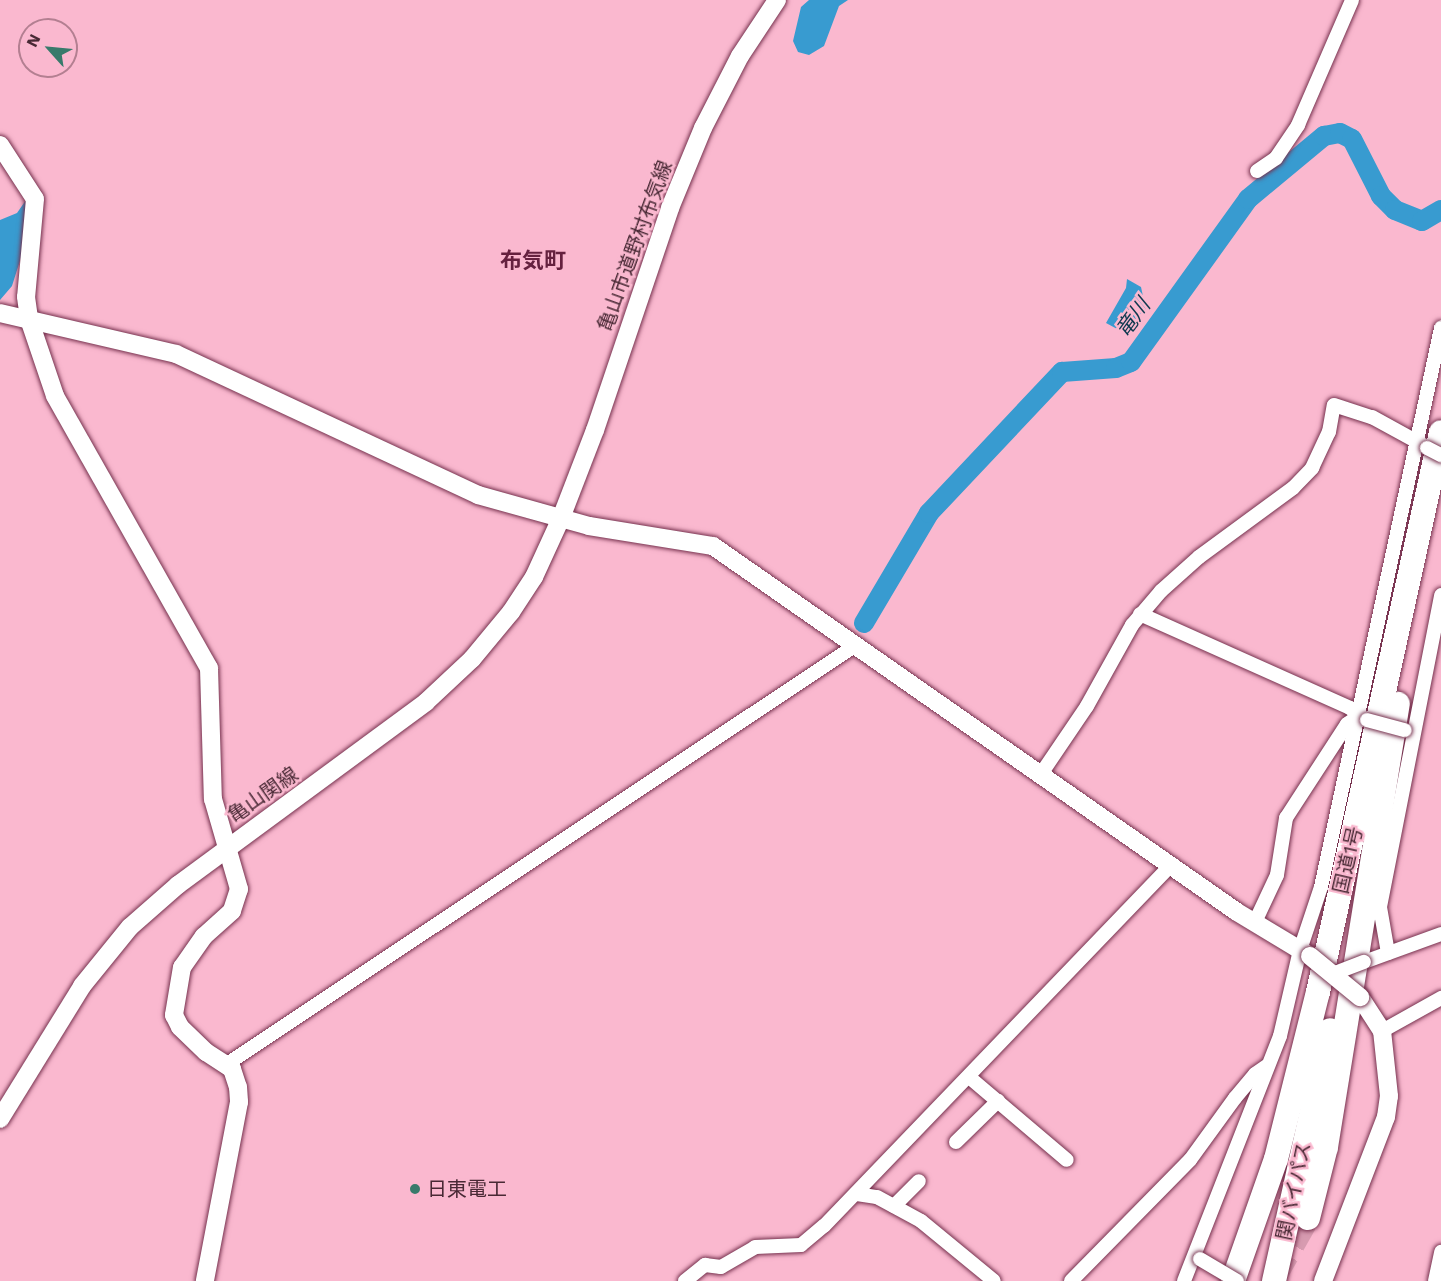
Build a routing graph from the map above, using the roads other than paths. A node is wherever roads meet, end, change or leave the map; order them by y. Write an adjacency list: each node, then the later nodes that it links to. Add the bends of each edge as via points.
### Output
1 (777, 0): 11 (street, 亀山市道野村布気線, via 741,56 691,158)
2 (1352, 0): 4 (street, via 1298,125 1276,158)
3 (0, 145): 6 (street, via 35,199 26,297)
4 (1257, 171)
5 (0, 313): 6 (street)
6 (29, 319): 11 (street, via 176,354 478,495); 20 (street, via 55,396 210,668 213,799)
7 (1441, 328): 8 (street)
8 (1429, 440): 9 (street, bridge); 13 (street, via 1334,405 1321,451 1306,475 1183,569); 16 (street); 19 (highway, 国道1号)
9 (1441, 455)
10 (1441, 502): 15 (highway, 国道1号)
11 (561, 518): 14 (street, via 713,546); 20 (street, 亀山関線, via 534,577 512,612 472,659 418,709)
12 (1441, 595): 17 (street)
13 (1140, 614): 16 (street, via 1350,708); 18 (street, via 1087,706)
14 (856, 645): 18 (street); 29 (street)
15 (1398, 701): 33 (highway); 40 (highway, 国道1号, via 1326,1147)
16 (1363, 718): 17 (street, bridge); 22 (street, via 1347,724 1286,818 1277,875); 24 (street)
17 (1408, 730): 25 (street, via 1380,907)
18 (1041, 774): 21 (street)
19 (1366, 781): 33 (highway); 48 (highway, 国道1号, via 1287,1117)
20 (228, 847): 29 (street, via 239,889 236,900 224,921 188,955 177,980 174,1015 180,1027 206,1052); 34 (street, 亀山関線, via 152,906 108,953 60,1019)
21 (1172, 864): 22 (street); 31 (street)
22 (1255, 922): 24 (street)
23 (1441, 934): 25 (street)
24 (1305, 953): 26 (street, bridge); 30 (street)
25 (1389, 953): 26 (street, bridge)
26 (1335, 973): 28 (street, bridge, via 1360,997)
27 (1441, 998): 28 (street)
28 (1382, 1031): 50 (street, via 1388,1067 1386,1117)
29 (227, 1064): 43 (street, via 236,1076 239,1102)
30 (1267, 1066): 42 (street); 46 (street, via 1235,1098 1190,1160)
31 (969, 1077): 32 (street); 38 (street)
32 (998, 1101): 35 (street); 36 (street)
33 (1313, 1102): 49 (highway, 関バイパス)
34 (0, 1119)
35 (956, 1142)
36 (1067, 1160)
37 (919, 1181): 39 (street)
38 (857, 1194): 39 (street); 44 (street, via 801,1245 754,1247 721,1267 705,1265)
39 (894, 1206): 45 (street, via 921,1221)
40 (1308, 1218)
41 (1441, 1252): 51 (street)
42 (1198, 1257): 47 (street); 48 (street, bridge)
43 (205, 1281)
44 (685, 1281)
45 (994, 1281)
46 (1071, 1281)
47 (1184, 1281)
48 (1235, 1281)
49 (1274, 1281)
50 (1323, 1281)
51 (1435, 1281)

